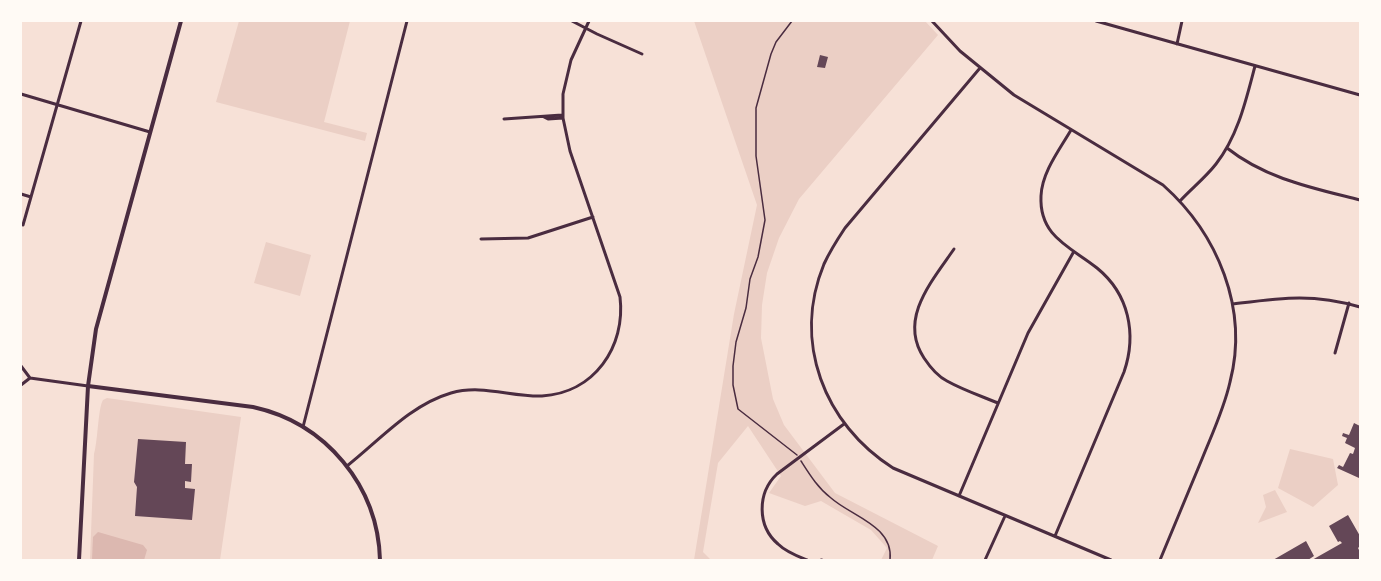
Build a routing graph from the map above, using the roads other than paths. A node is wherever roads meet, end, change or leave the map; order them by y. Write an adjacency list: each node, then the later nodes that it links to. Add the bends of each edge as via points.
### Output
1 (81, 21): 16 (street)
2 (181, 21): 20 (main road)
3 (407, 21): 41 (street)
4 (572, 21): 9 (street)
5 (590, 21): 9 (street)
6 (932, 21): 13 (street)
7 (1096, 21): 10 (street)
8 (1182, 21): 10 (street)
9 (586, 28): 11 (street); 17 (street, via 568,70)
10 (1177, 44): 12 (street)
11 (642, 54)
12 (1255, 66): 15 (street); 21 (street)
13 (980, 68): 19 (street); 40 (street, via 844,228 824,264 815,293 814,348 821,380)
14 (21, 94): 16 (street)
15 (1360, 95)
16 (59, 105): 20 (street); 23 (street)
17 (562, 116): 18 (street); 26 (street)
18 (504, 119)
19 (1071, 130): 25 (street, via 1148,174); 30 (street, via 1046,176 1041,206 1054,237)
20 (150, 132): 38 (main road, via 98,319)
21 (1227, 148): 24 (street, via 1247,163 1286,180); 25 (street, via 1201,182)
22 (21, 194): 23 (street)
23 (31, 197): 27 (street)
24 (1360, 200)
25 (1180, 201): 32 (street, via 1217,256)
26 (593, 217): 28 (street, via 528,238); 42 (street, via 622,310 615,345 597,372 559,394 534,396 482,389 440,397 413,411)
27 (23, 225)
28 (481, 239)
29 (954, 249): 39 (street, via 919,303 915,321 917,344 931,368 946,381)
30 (1072, 253): 39 (street, via 1028,333); 45 (street, via 1098,269 1118,291 1131,335 1129,359)
31 (1349, 303): 32 (street, via 1297,296); 33 (street); 34 (street)
32 (1233, 304): 52 (street, via 1235,354 1223,407)
33 (1360, 307)
34 (1335, 353)
35 (21, 366): 36 (street)
36 (30, 378): 37 (street); 38 (street)
37 (21, 385)
38 (88, 386): 41 (main road, via 253,407); 47 (main road)
39 (998, 403): 43 (street)
40 (844, 424): 43 (street, via 886,463); 49 (street, via 777,474 763,497 762,513 770,535 784,549)
41 (303, 427): 42 (main road)
42 (347, 466): 48 (main road, via 371,509)
43 (959, 496): 44 (street)
44 (1005, 516): 45 (street); 50 (street)
45 (1055, 536): 46 (street)
46 (1105, 559): 51 (street)
47 (79, 560)
48 (380, 560)
49 (807, 560)
50 (985, 560)
51 (1111, 560)
52 (1160, 560)

